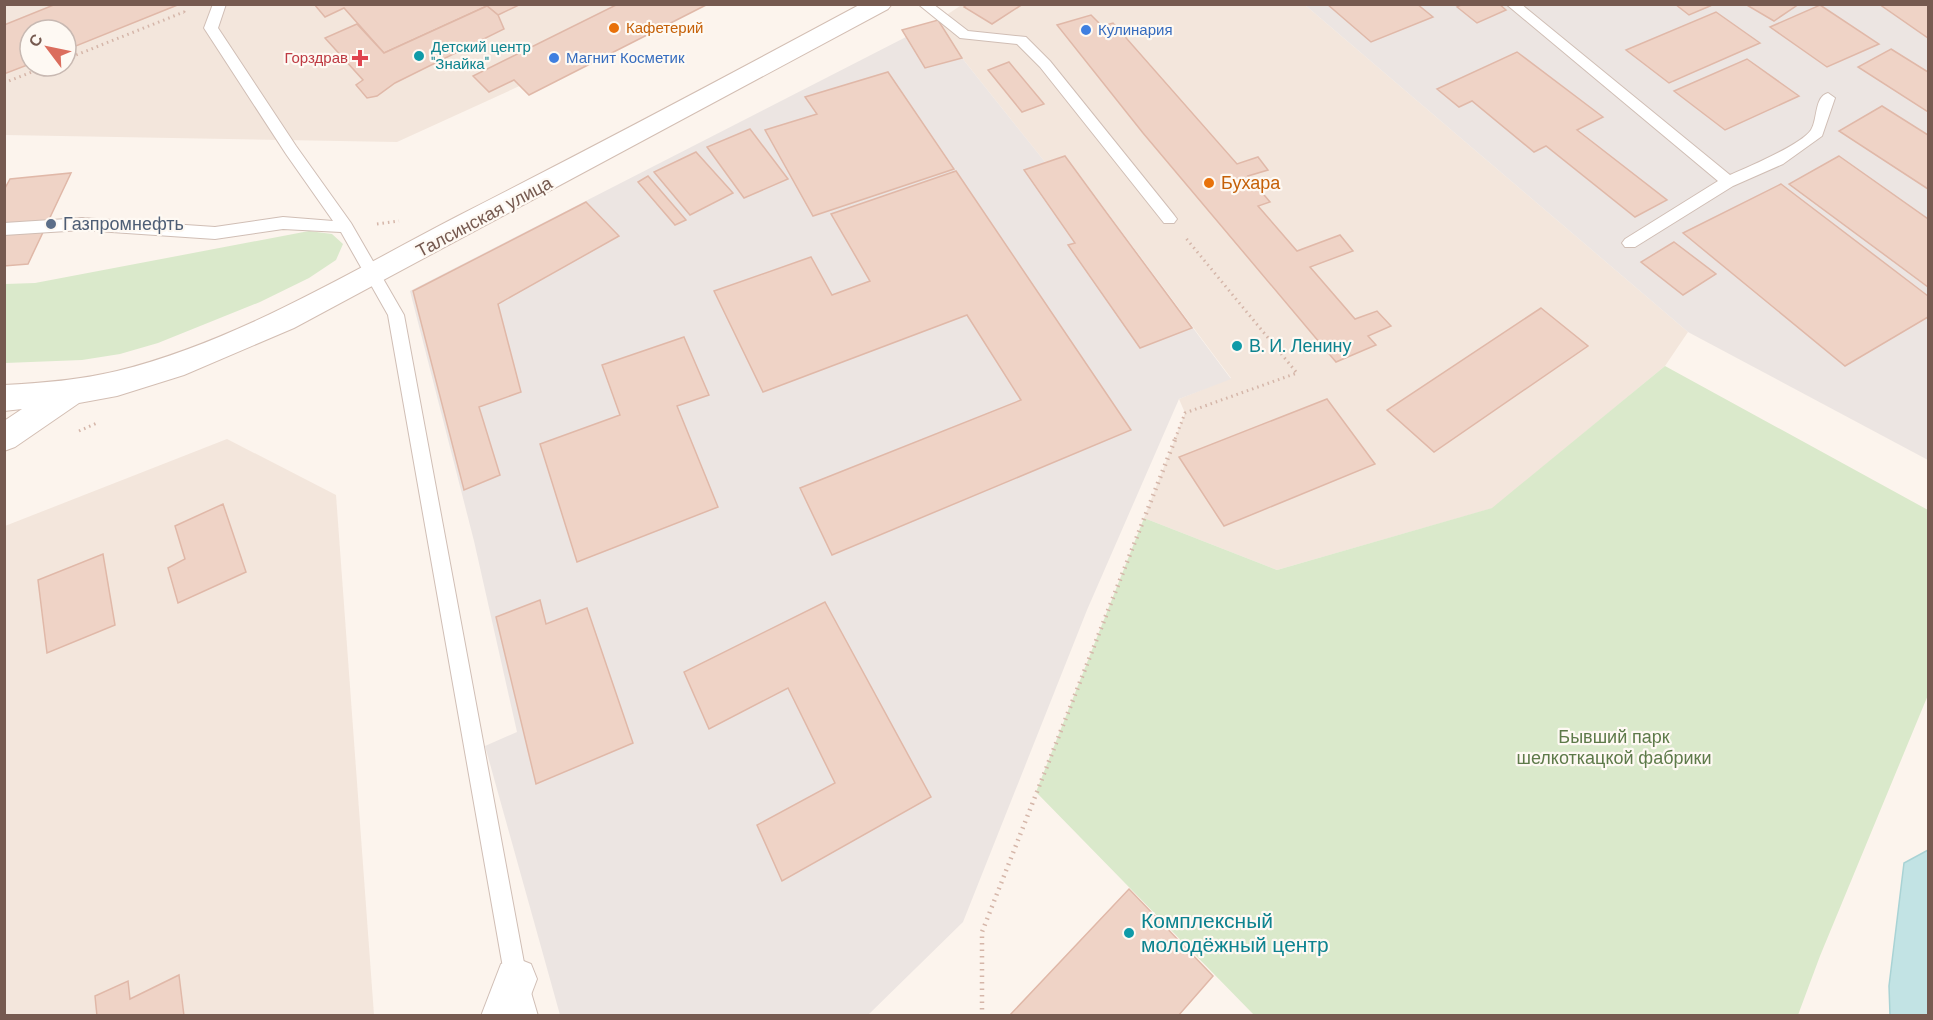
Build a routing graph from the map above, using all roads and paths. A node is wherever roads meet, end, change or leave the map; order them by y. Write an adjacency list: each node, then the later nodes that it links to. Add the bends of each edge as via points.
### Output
1 (220, 4): 12 (lane, via 211,28)
2 (880, 4): 15 (main road, Талсинская улица)
3 (924, 4): 11 (lane, via 965,35 1021,40 1046,64)
4 (1512, 4): 10 (lane)
5 (191, 22): 6 (path, via 184,12)
6 (78, 54)
7 (18, 77): 8 (path)
8 (4, 83)
9 (1828, 98): 10 (lane, via 1817,133 1778,160)
10 (1728, 182): 14 (lane)
11 (1169, 219): 20 (path, via 1297,373 1185,413 981,932)
12 (346, 227): 13 (lane, via 283,223 215,233 82,224); 15 (lane)
13 (4, 229)
14 (1630, 243)
15 (373, 275): 16 (main road, Талсинская улица, via 201,355 137,378); 19 (lane, via 396,315)
16 (72, 392): 17 (main road); 18 (main road)
17 (4, 398)
18 (4, 438)
19 (515, 1004)
20 (982, 1016)

